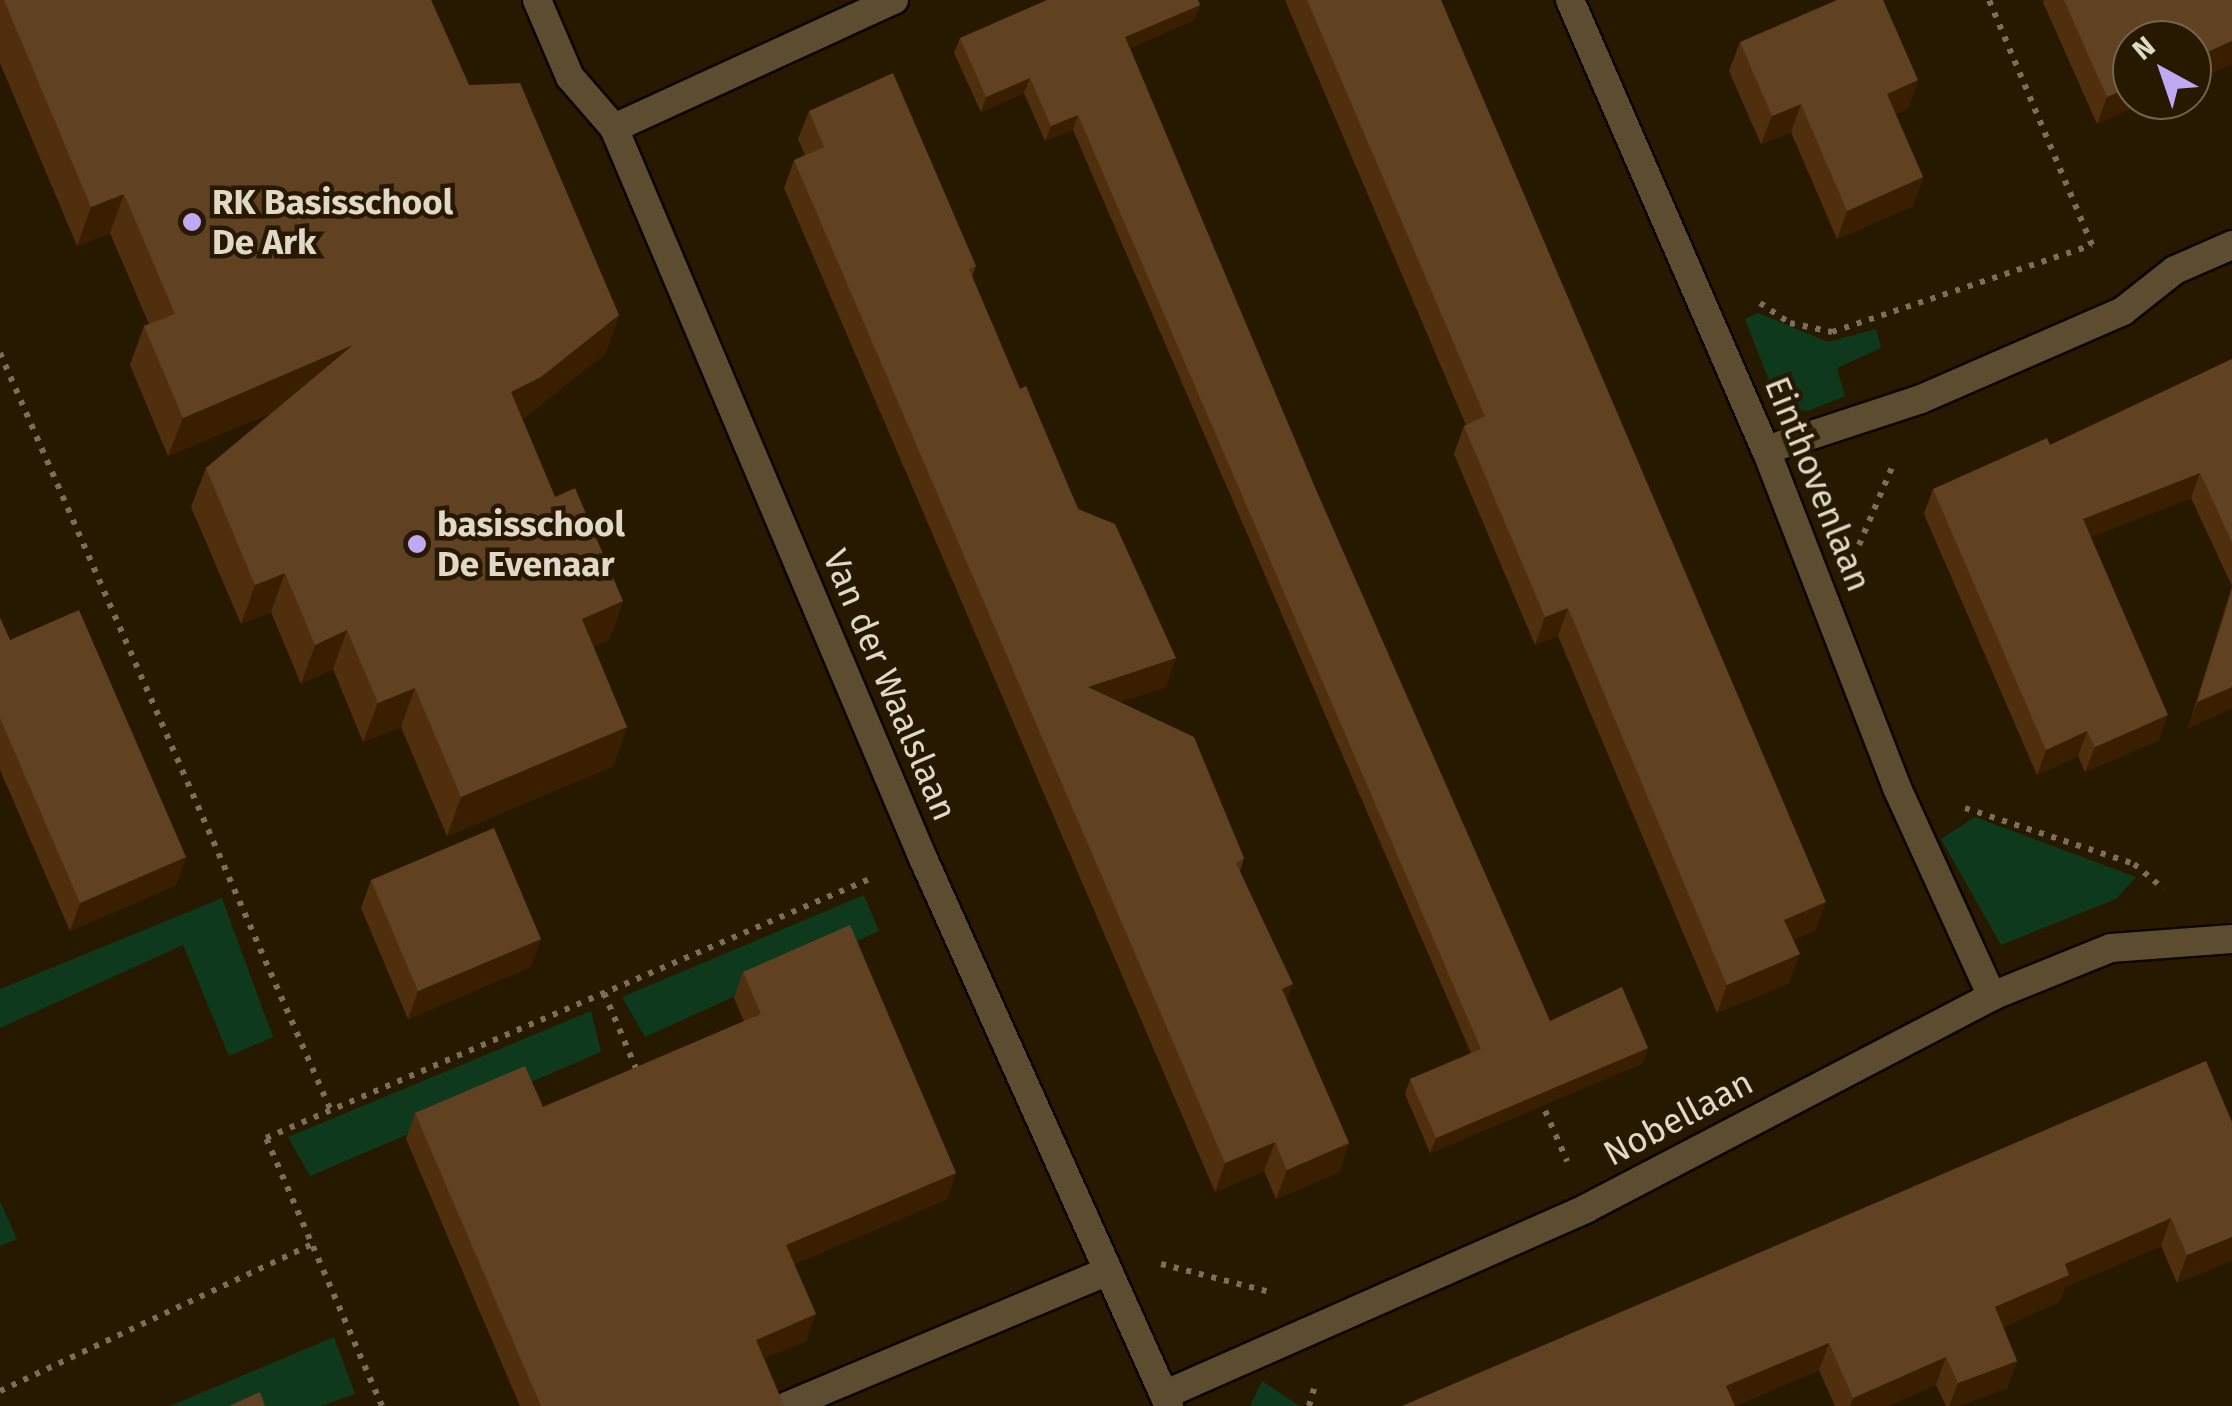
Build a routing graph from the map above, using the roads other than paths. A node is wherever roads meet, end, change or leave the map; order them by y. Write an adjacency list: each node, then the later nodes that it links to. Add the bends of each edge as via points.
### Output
1 (537, 0): 4 (street, Van der Waalslaan, via 570,76)
2 (894, 0): 4 (street)
3 (1570, 0): 6 (street, Einthovenlaan)
4 (614, 128): 9 (street, Van der Waalslaan)
5 (2232, 244): 6 (street, via 2174,270 2123,311 1921,399)
6 (1766, 450): 8 (street, Einthovenlaan, via 1897,788)
7 (2226, 937): 8 (street, Nobellaan, via 2111,948)
8 (1992, 996): 10 (street, Nobellaan, via 1587,1208)
9 (1106, 1272): 10 (street, Van der Waalslaan); 11 (street)
10 (1166, 1400)
11 (787, 1406)

